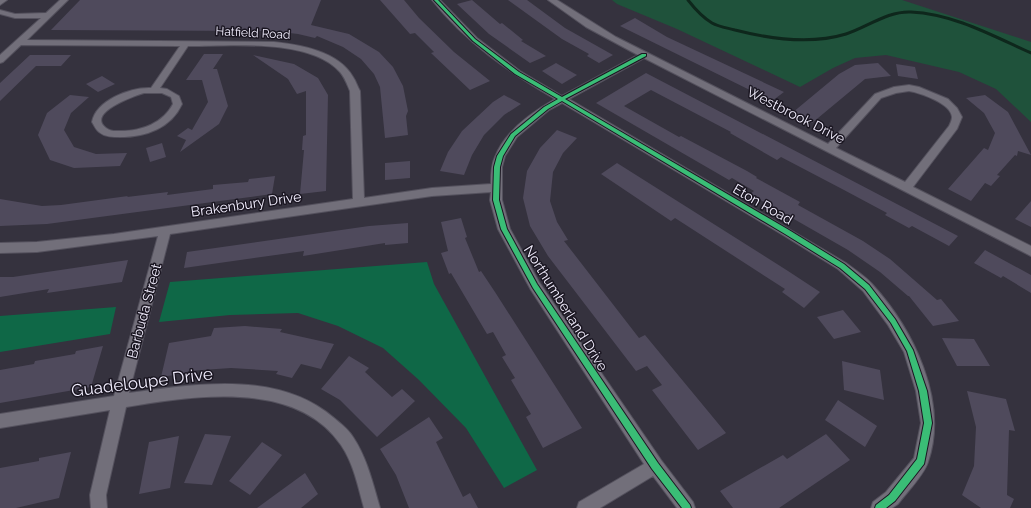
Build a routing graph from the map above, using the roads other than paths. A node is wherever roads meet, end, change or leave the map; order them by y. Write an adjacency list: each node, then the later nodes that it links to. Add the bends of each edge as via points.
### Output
1 (2, 0): 5 (street)
2 (64, 0): 7 (street)
3 (436, 0): 13 (street, Eton Road, via 474,40 517,73)
4 (552, 0): 10 (street, Westbrook Drive, via 589,25)
5 (0, 3)
6 (0, 12): 7 (street, via 15,16)
7 (47, 16): 8 (street)
8 (19, 42): 9 (street, Hatfield Road); 11 (street)
9 (186, 43): 12 (street); 17 (street, Hatfield Road, via 290,46 329,59 348,76 355,91)
10 (644, 55): 13 (street, Northumberland Drive); 14 (street, Westbrook Drive)
11 (0, 60)
12 (154, 90): 12 (street, via 132,93 111,102 103,108 97,123 109,134 120,135 148,130 166,121 176,110 178,103 171,93)
13 (561, 100): 16 (street, Northumberland Drive, via 546,108 514,135 500,156); 28 (street, Eton Road, via 780,228 842,266 867,287 893,321 910,350 923,391 928,423 921,461 892,498)
14 (830, 148): 15 (street, Westbrook Drive); 15 (street, via 878,96 908,88 945,101 957,117 954,127)
15 (907, 187): 20 (street, Westbrook Drive)
16 (495, 188): 17 (street, Brakenbury Drive, via 432,192); 23 (street, Northumberland Drive, via 504,229 535,286)
17 (359, 203): 18 (street, Brakenbury Drive)
18 (165, 231): 19 (street, Brakenbury Drive, via 36,247); 21 (street, Barbuda Street)
19 (0, 248)
20 (1031, 251)
21 (120, 402): 22 (street, Guadeloupe Drive); 24 (street, Barbuda Street, via 98,495); 25 (street, Guadeloupe Drive, via 196,390 236,390 297,402 316,412 341,433 356,455)
22 (0, 421)
23 (655, 466): 26 (street); 27 (street, Northumberland Drive)
24 (99, 508)
25 (372, 508)
26 (585, 508)
27 (687, 508)
28 (879, 508)

